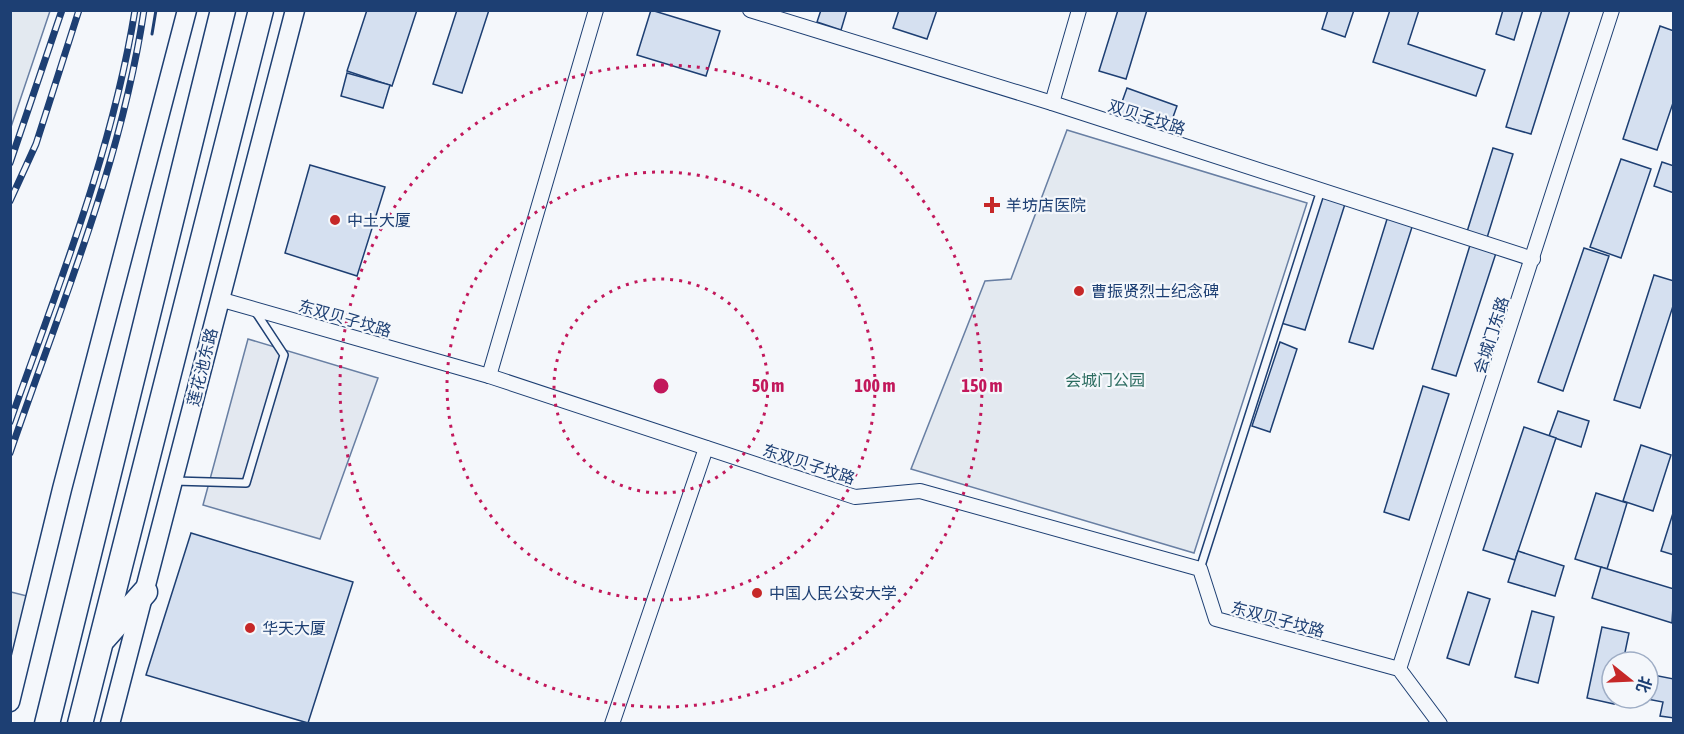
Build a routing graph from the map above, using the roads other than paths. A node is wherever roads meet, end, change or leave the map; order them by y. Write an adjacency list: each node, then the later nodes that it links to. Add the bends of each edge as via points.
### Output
1 (187, 10): 22 (street)
2 (223, 10): 23 (highway)
3 (261, 10): 20 (highway, 莲花池东路)
4 (295, 10): 13 (street, 莲花池东路)
5 (596, 10): 15 (street)
6 (750, 10): 9 (street, 双贝子坟路)
7 (1079, 10): 10 (street)
8 (1612, 10): 12 (street, 会城门东路)
9 (776, 14): 10 (street, 双贝子坟路)
10 (1052, 103): 11 (street, 双贝子坟路)
11 (1321, 190): 12 (street, 双贝子坟路); 18 (lane)
12 (1533, 259): 21 (street, 会城门东路)
13 (219, 299): 14 (street, 东双贝子坟路); 17 (street, 莲花池东路)
14 (253, 308): 15 (street, 东双贝子坟路); 17 (lane, via 284,355 246,483)
15 (489, 376): 16 (street, 东双贝子坟路)
16 (706, 448): 18 (street, 东双贝子坟路, via 855,498 921,491); 26 (street)
17 (174, 481): 19 (street, 莲花池东路)
18 (1200, 569): 21 (street, 东双贝子坟路, via 1216,619)
19 (145, 592): 20 (highway); 25 (street, 莲花池东路)
20 (100, 642): 24 (highway, 莲花池东路)
21 (1399, 669): 27 (street)
22 (10, 702)
23 (47, 723)
24 (80, 723)
25 (110, 723)
26 (612, 723)
27 (1440, 723)

